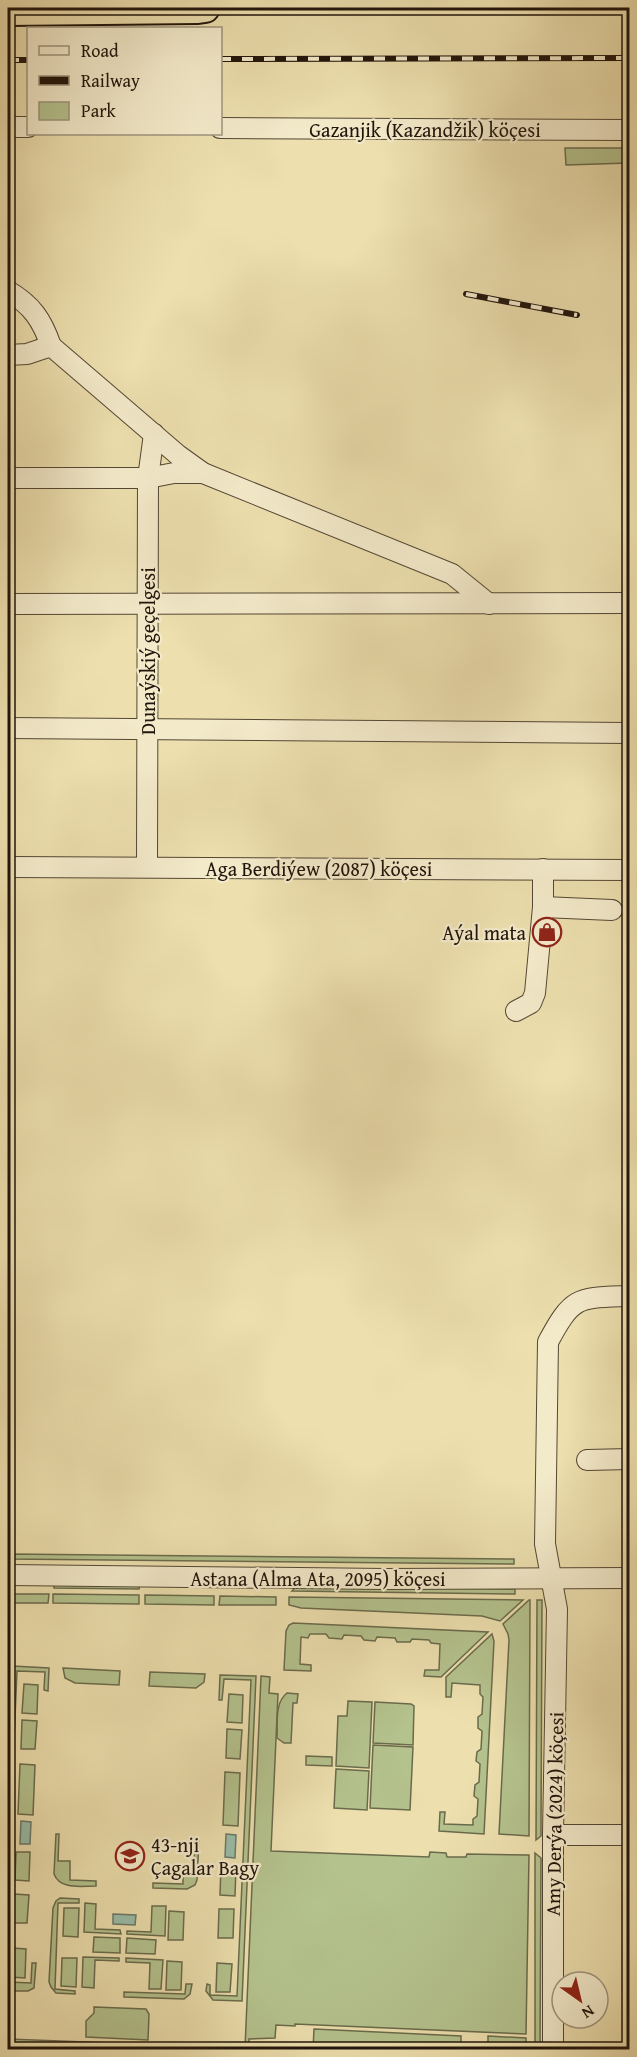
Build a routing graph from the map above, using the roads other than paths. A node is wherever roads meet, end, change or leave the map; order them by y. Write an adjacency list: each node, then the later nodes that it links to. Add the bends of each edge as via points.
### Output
1 (205, 8): 2 (highway)
2 (8, 11)
3 (8, 127): 4 (street)
4 (27, 127)
5 (222, 128): 6 (street, Gazanjik (Kazandžik) köçesi)
6 (630, 130)
7 (8, 291): 8 (street, via 38,315)
8 (51, 346): 9 (street); 10 (street)
9 (8, 355)
10 (154, 435): 11 (street); 13 (street, Dunaýskiý geçelgesi)
11 (203, 473): 13 (street); 17 (street, via 452,574)
12 (8, 478): 13 (street)
13 (148, 478): 16 (street, Dunaýskiý geçelgesi)
14 (630, 603): 17 (street)
15 (8, 604): 16 (street)
16 (148, 604): 17 (street); 19 (street, Dunaýskiý geçelgesi)
17 (489, 604)
18 (8, 728): 19 (street)
19 (146, 729): 20 (street); 22 (street, Dunaýskiý geçelgesi)
20 (630, 733)
21 (8, 867): 22 (street, Aga Berdiýew (2087) köçesi)
22 (147, 867): 23 (street, Aga Berdiýew (2087) köçesi)
23 (543, 869): 24 (street, Aga Berdiýew (2087) köçesi); 25 (street)
24 (630, 870)
25 (543, 907): 26 (street); 27 (street, via 535,993 531,1003)
26 (612, 910)
27 (516, 1011)
28 (630, 1296): 32 (street, Amy Derýa (2024) köçesi, via 591,1298 576,1303 562,1316 548,1342 545,1544)
29 (630, 1459): 30 (street)
30 (587, 1460)
31 (8, 1575): 32 (street, Astana (Alma Ata, 2095) köçesi)
32 (551, 1578): 33 (street, Astana (Alma Ata, 2095) köçesi); 34 (street, Amy Derýa (2024) köçesi, via 557,1609)
33 (630, 1578)
34 (553, 1834): 35 (street); 36 (street, Amy Derýa (2024) köçesi)
35 (630, 1835)
36 (553, 2049)

